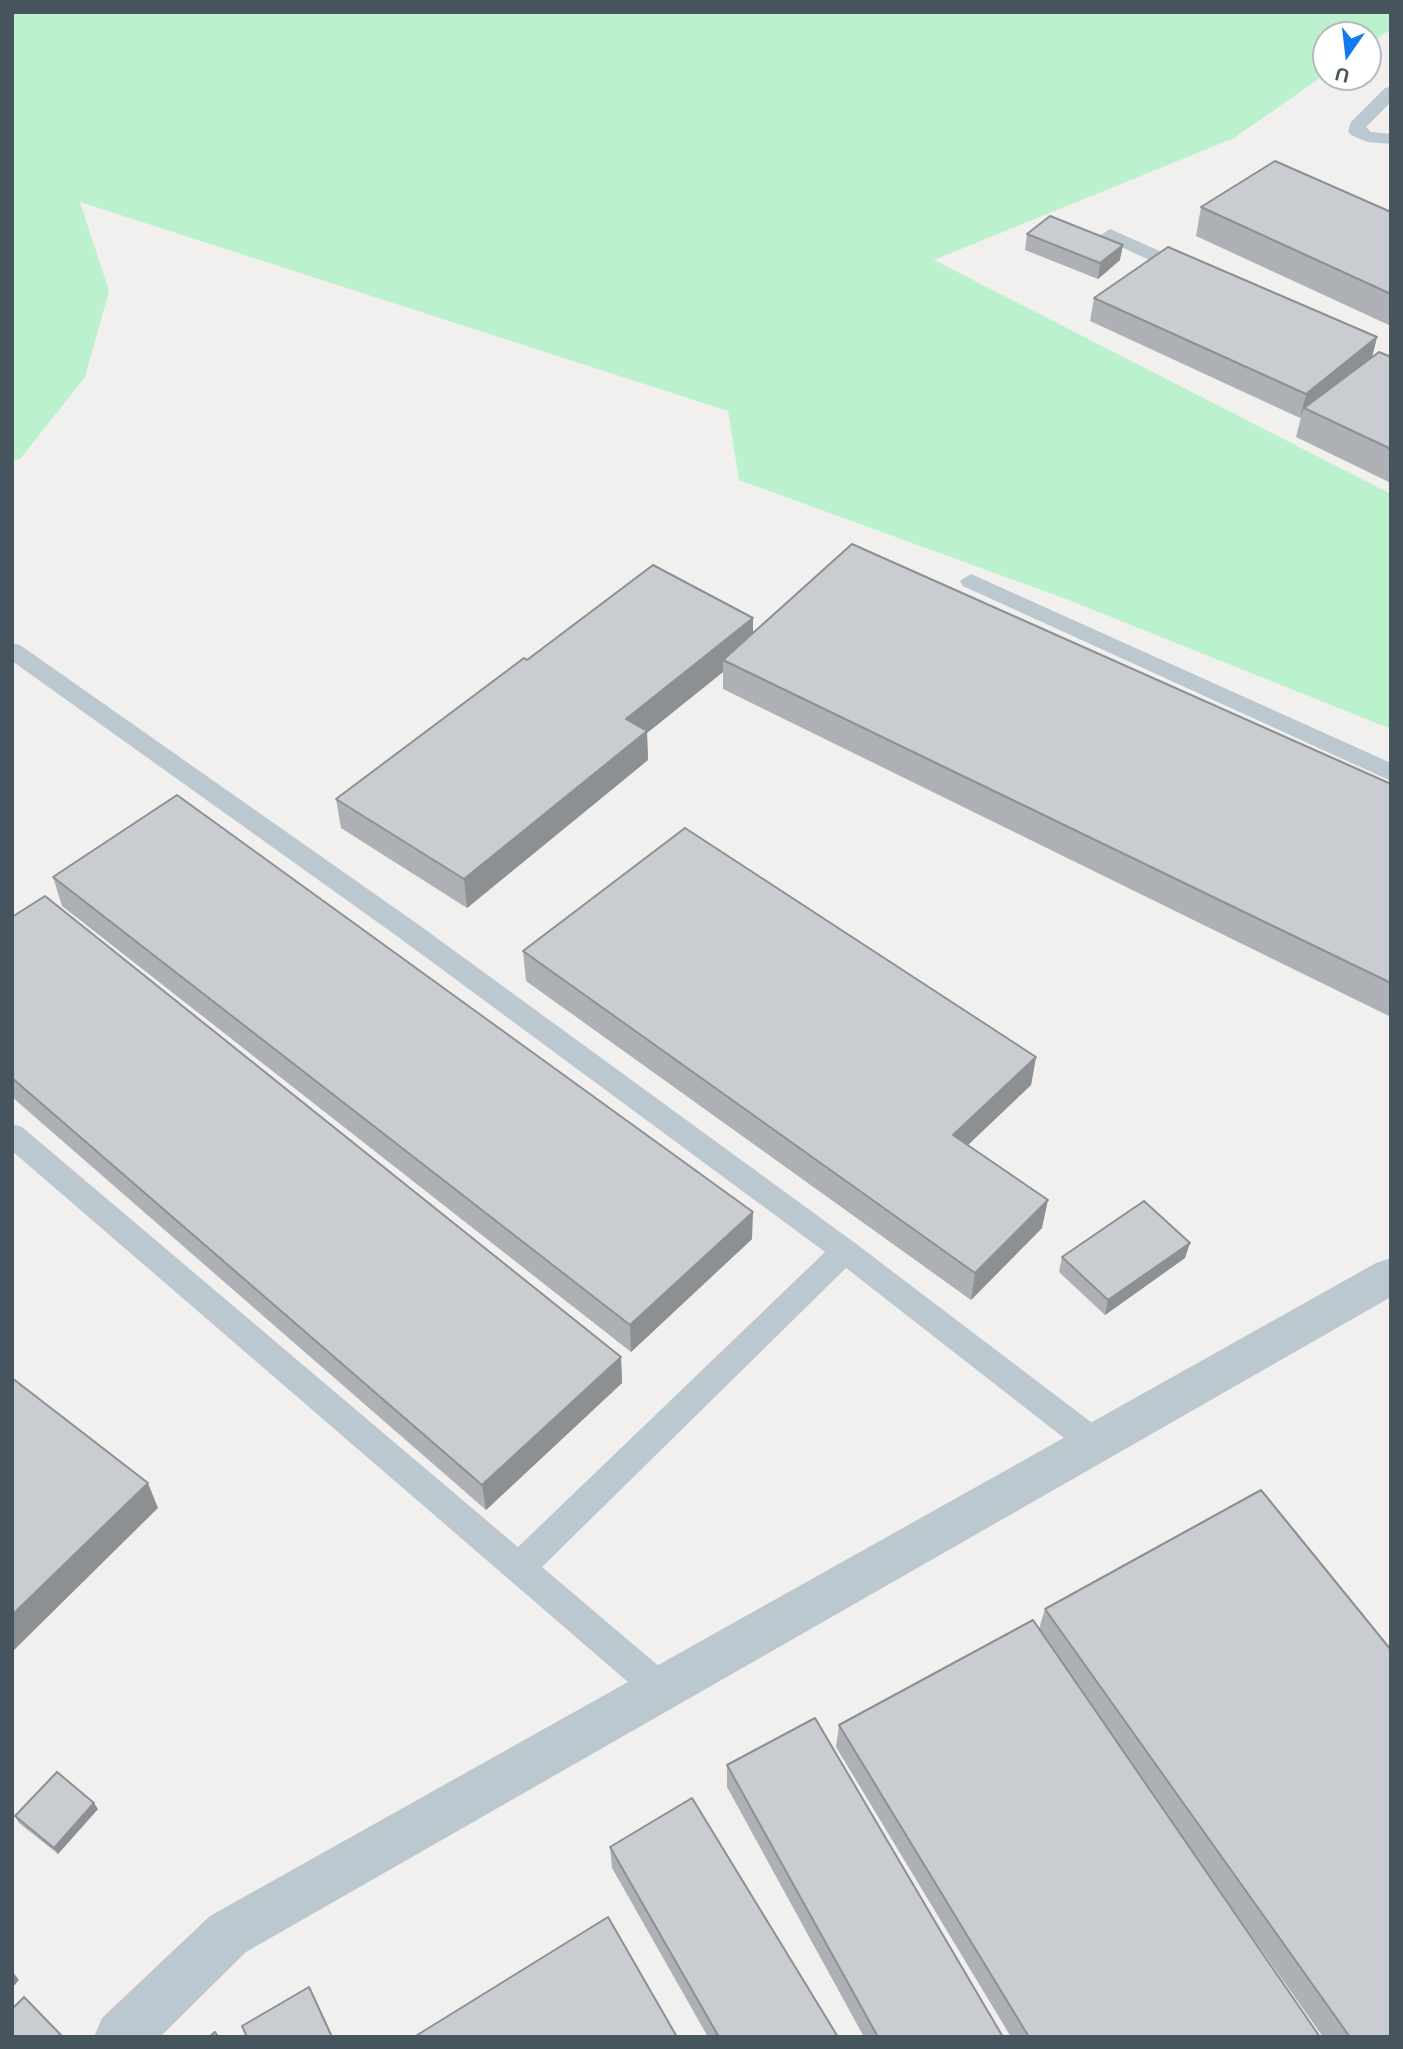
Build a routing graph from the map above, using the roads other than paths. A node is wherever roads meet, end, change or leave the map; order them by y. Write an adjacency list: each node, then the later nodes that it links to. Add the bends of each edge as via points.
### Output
1 (1391, 92): 2 (lane, via 1357,126 1360,134)
2 (1391, 139)
3 (1110, 234): 4 (lane)
4 (1208, 279)
5 (971, 581): 7 (lane)
6 (12, 650): 9 (lane, via 421,940)
7 (1391, 773)
8 (12, 1135): 12 (lane)
9 (845, 1251): 11 (lane); 12 (lane)
10 (1391, 1276): 11 (street)
11 (1093, 1442): 13 (street, via 1066,1462)
12 (519, 1568): 13 (lane)
13 (662, 1690): 14 (street, via 228,1934)
14 (121, 2037)

